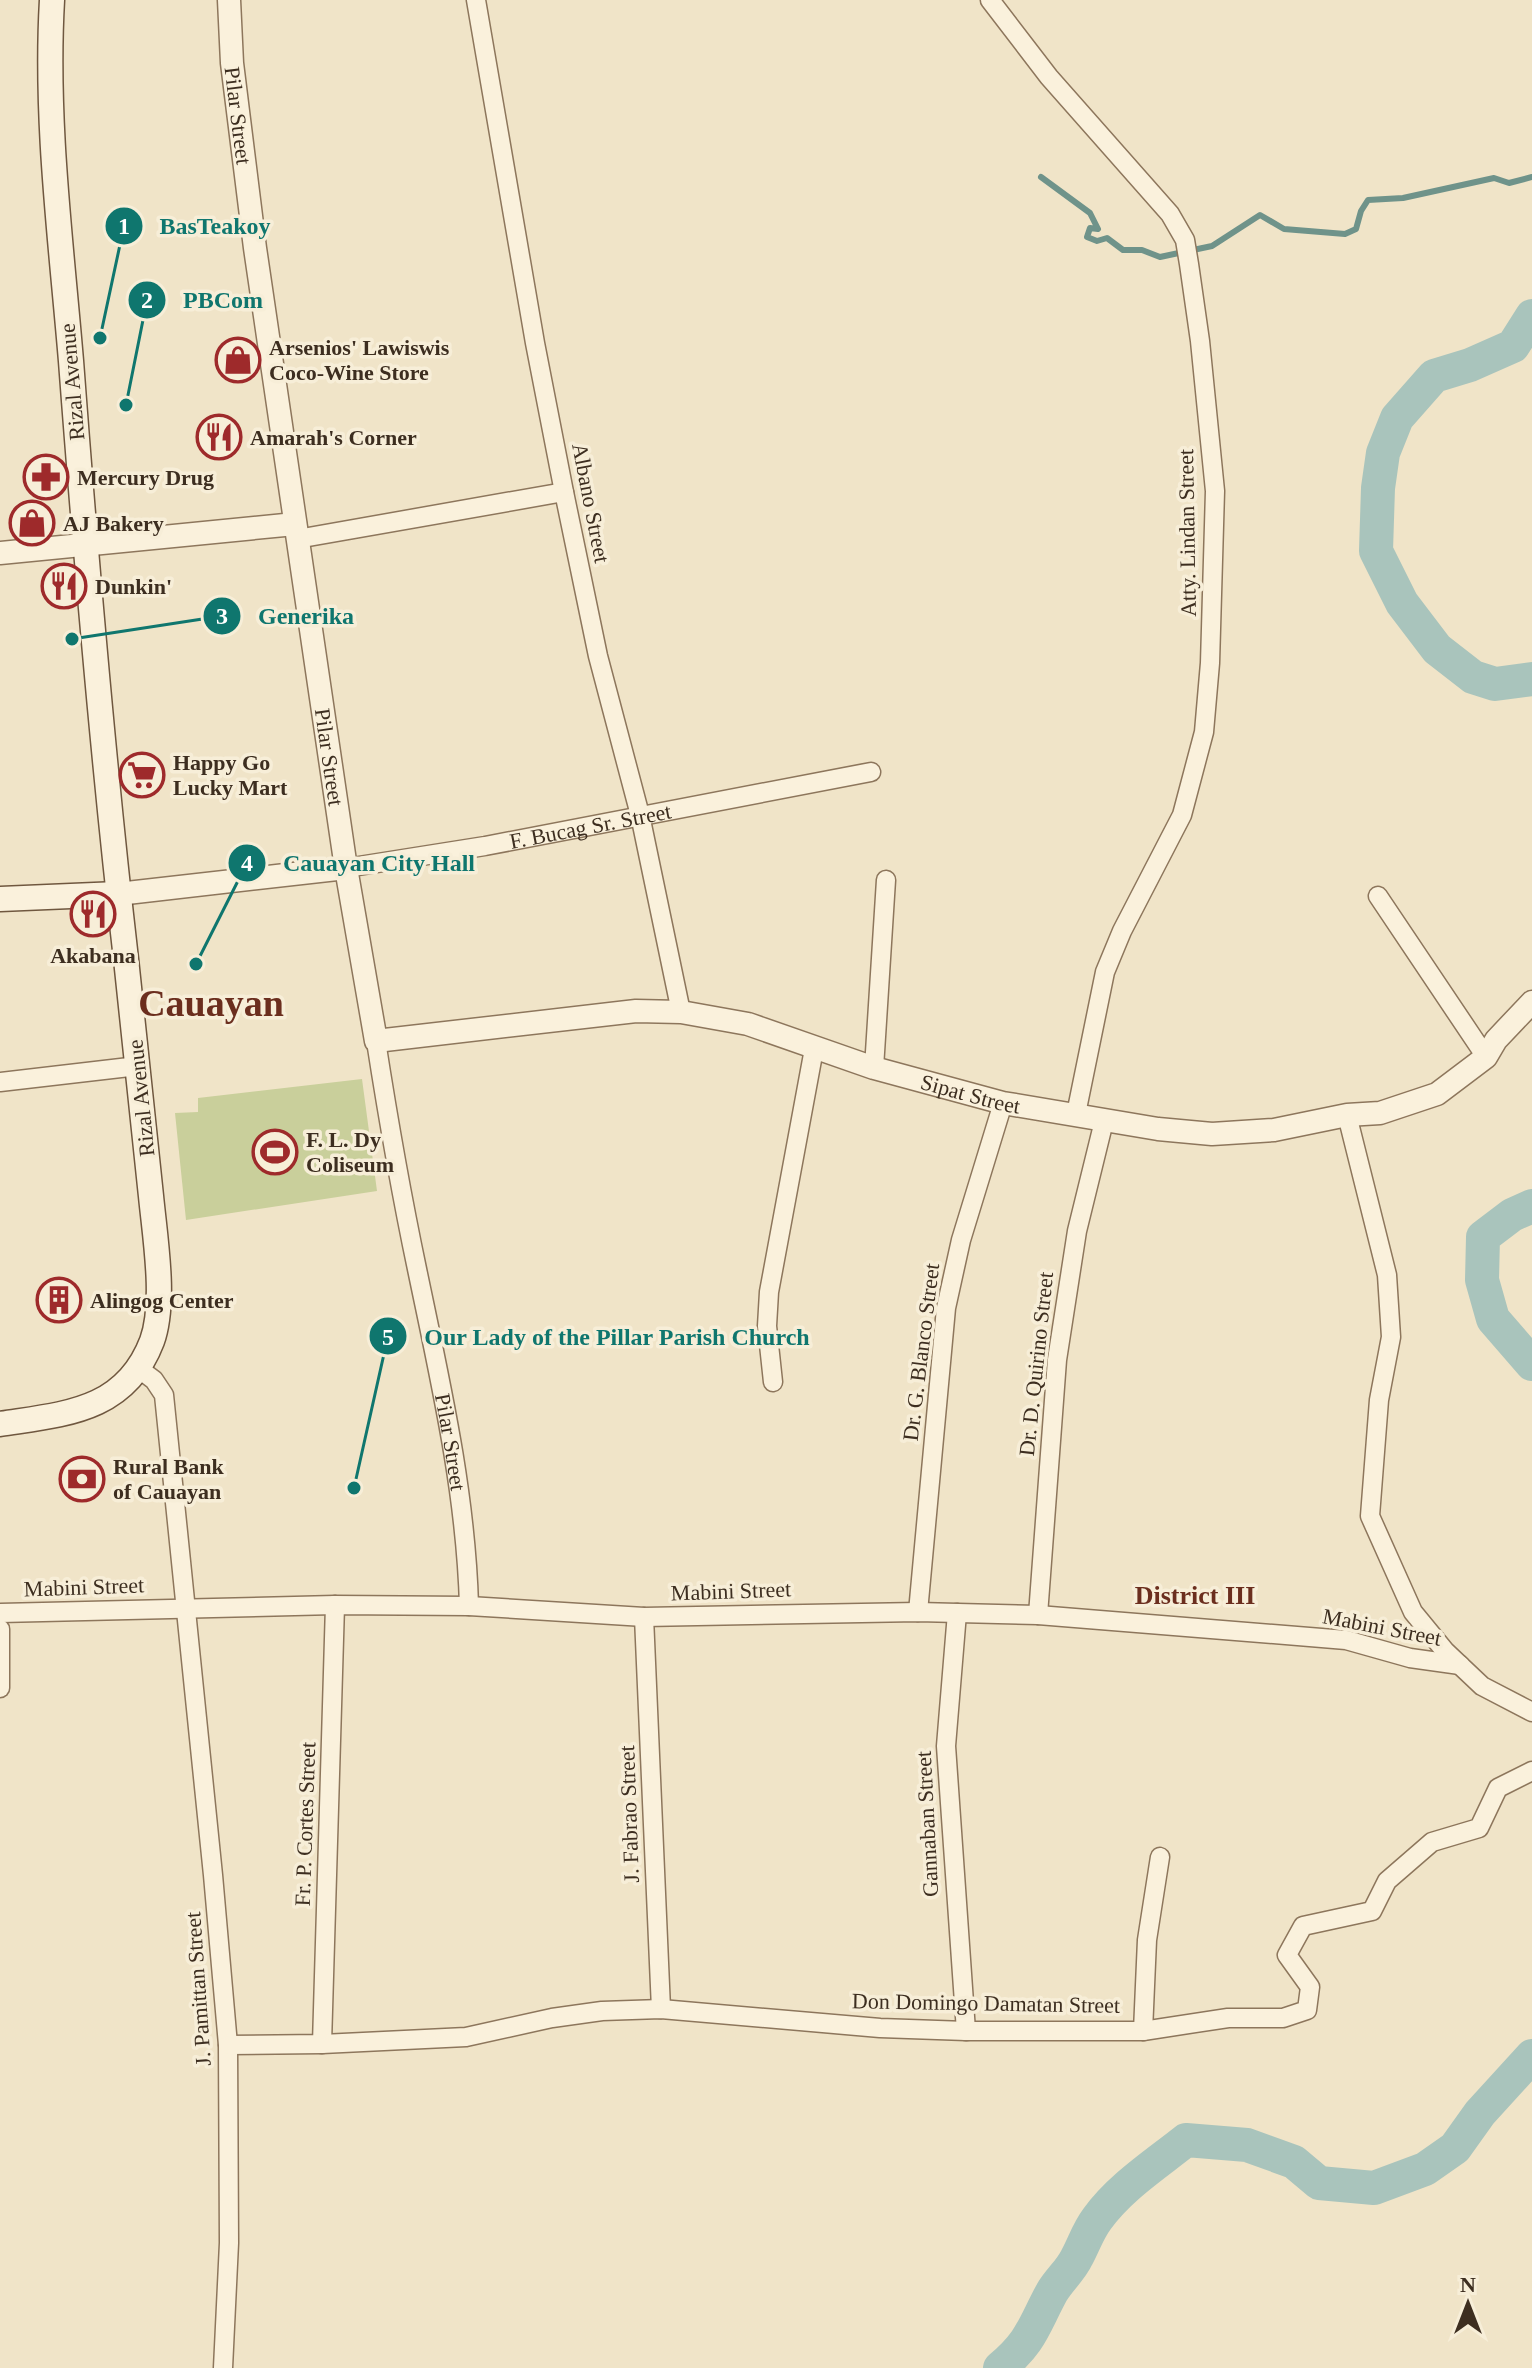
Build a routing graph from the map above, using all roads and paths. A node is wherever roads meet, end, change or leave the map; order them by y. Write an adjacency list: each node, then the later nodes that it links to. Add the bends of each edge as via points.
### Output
1 (52, 0): 7 (main road, Rizal Avenue, via 51,132)
2 (229, 0): 6 (street, Pilar Street, via 253,233)
3 (476, 0): 5 (street, Albano Street)
4 (990, 0): 25 (street, Atty. Lindan Street, via 1049,77 1170,214 1185,240 1215,491 1204,732 1182,815 1105,972)
5 (564, 492): 6 (street); 10 (street, Albano Street, via 598,656)
6 (296, 532): 7 (street); 11 (street, Pilar Street)
7 (87, 545): 8 (street); 13 (main road, Rizal Avenue)
8 (0, 553)
9 (871, 772): 10 (street, F. Bucag Sr. Street)
10 (640, 815): 11 (street, F. Bucag Sr. Street); 17 (street, Albano Street)
11 (346, 868): 13 (street, F. Bucag Sr. Street); 18 (street, Pilar Street)
12 (886, 880): 22 (street)
13 (118, 894): 15 (main road); 21 (main road, Rizal Avenue)
14 (1378, 896): 20 (street)
15 (0, 899)
16 (1532, 1002): 20 (street, Sipat Street)
17 (681, 1012): 18 (street, Sipat Street, via 636,1011); 19 (street, Sipat Street, via 748,1024)
18 (376, 1041): 32 (street, Pilar Street, via 395,1164 447,1415 468,1560)
19 (814, 1049): 22 (street, Sipat Street); 29 (street, via 769,1292)
20 (1486, 1057): 26 (street, Sipat Street, via 1437,1094 1380,1113)
21 (138, 1066): 23 (street); 28 (main road, Rizal Avenue, via 158,1301 153,1340)
22 (874, 1068): 24 (street, Sipat Street)
23 (0, 1082)
24 (1003, 1103): 25 (street, Sipat Street); 34 (street, Dr. G. Blanco Street, via 946,1308)
25 (1076, 1114): 27 (street, Sipat Street)
26 (1347, 1115): 27 (street, Sipat Street, via 1274,1130 1212,1134); 40 (street, via 1387,1275 1391,1337 1379,1400 1370,1516 1413,1612)
27 (1104, 1121): 37 (street, Dr. D. Quirino Street, via 1077,1231 1057,1360)
28 (138, 1368): 30 (main road, via 102,1402 76,1412); 33 (street, via 164,1395)
29 (773, 1382)
30 (0, 1424)
31 (335, 1605): 32 (street, Mabini Street); 33 (street, Mabini Street); 48 (street, Fr. P. Cortes Street)
32 (469, 1606): 38 (street, Mabini Street)
33 (187, 1608): 35 (street, Mabini Street); 49 (street, J. Pamittan Street)
34 (918, 1612): 36 (street, Mabini Street); 38 (street, Mabini Street)
35 (0, 1613)
36 (957, 1613): 37 (street, Mabini Street); 46 (street, Gannaban Street, via 946,1746)
37 (1038, 1615): 40 (street, Mabini Street, via 1346,1640)
38 (644, 1617): 45 (street, J. Fabrao Street)
39 (0, 1629): 41 (street)
40 (1460, 1665): 42 (street, via 1482,1686)
41 (0, 1688)
42 (1532, 1712)
43 (1532, 1771): 47 (street, Don Domingo Damatan Street, via 1498,1788 1479,1828 1432,1842 1387,1881 1372,1911 1303,1926 1287,1955 1310,1987 1307,2010 1283,2018 1228,2018)
44 (1160, 1857): 47 (street, via 1147,1940)
45 (661, 2009): 46 (street, Don Domingo Damatan Street); 48 (street, Don Domingo Damatan Street, via 552,2018 466,2037)
46 (966, 2031): 47 (street, Don Domingo Damatan Street)
47 (1143, 2031)
48 (322, 2044): 49 (street, Don Domingo Damatan Street)
49 (228, 2045): 50 (street, J. Pamittan Street, via 229,2243)
50 (223, 2368)

